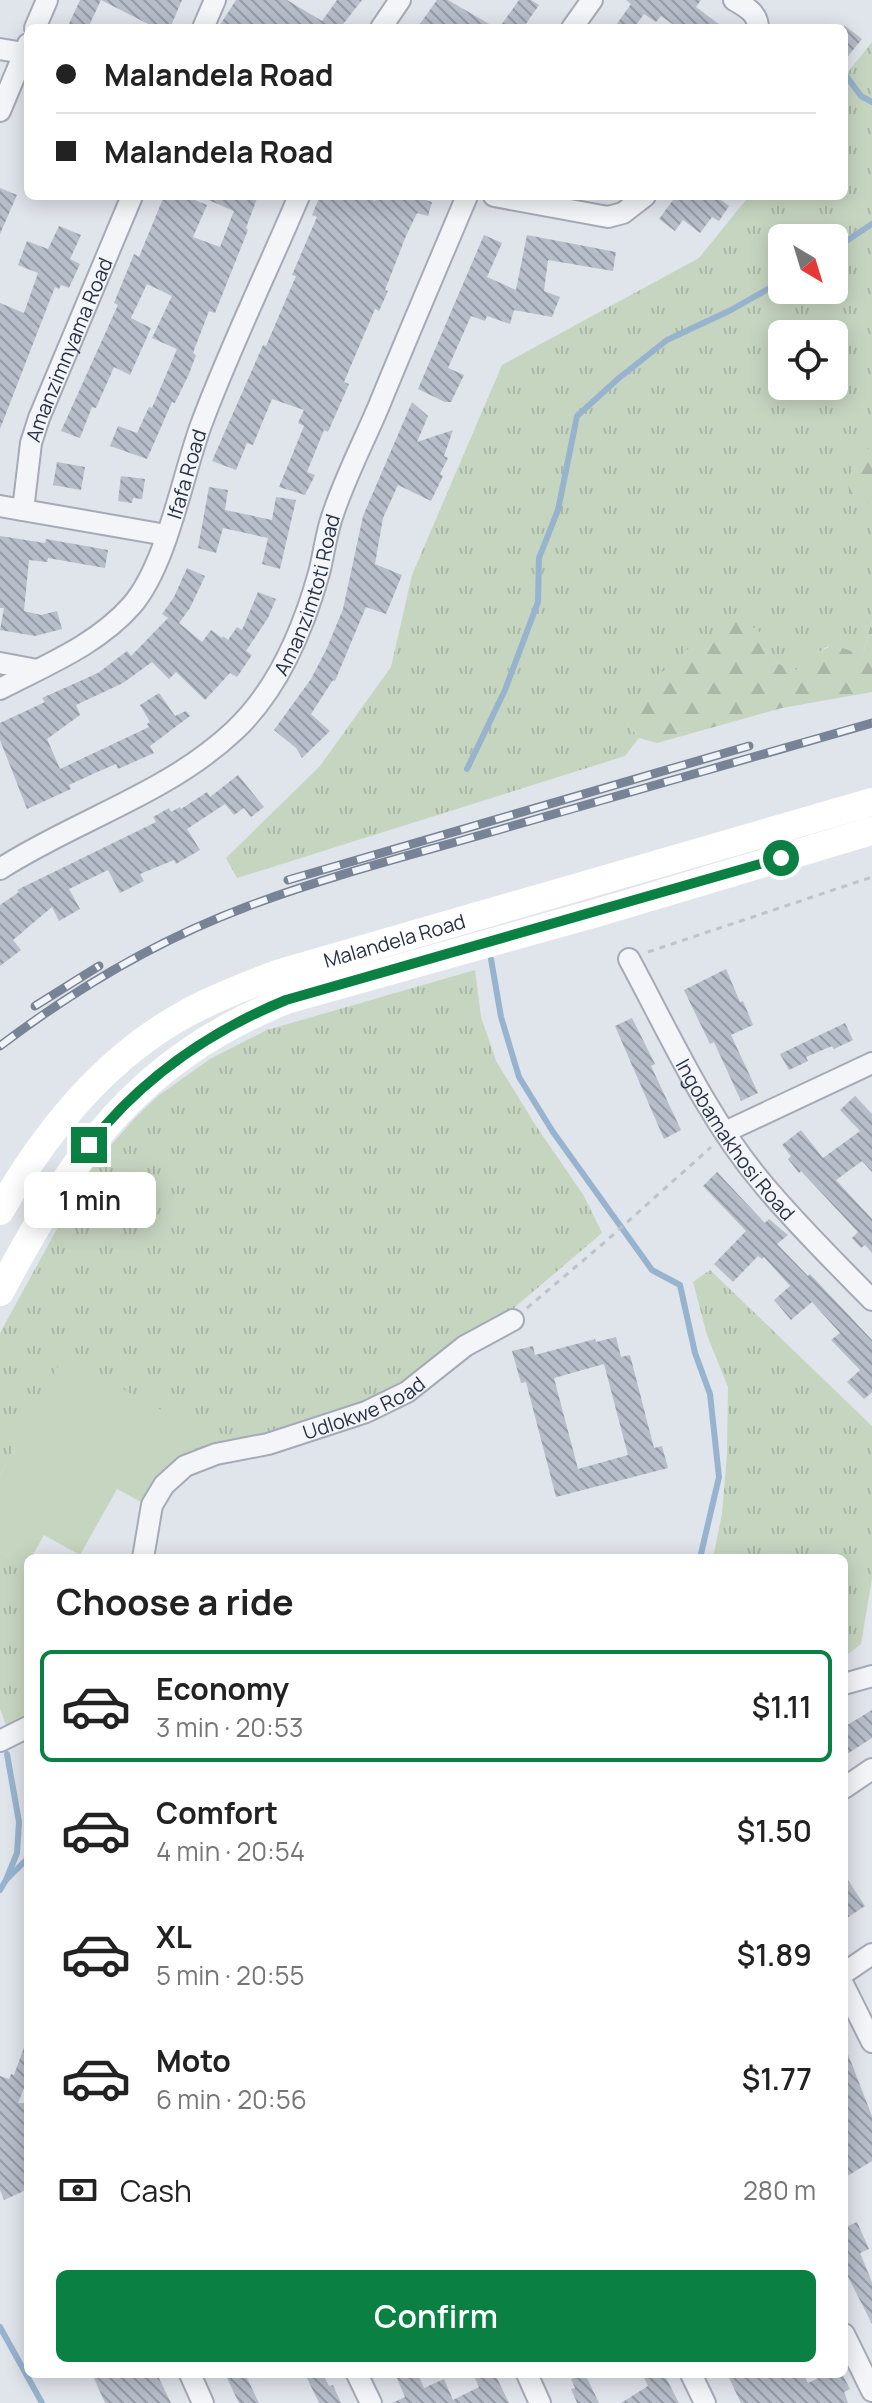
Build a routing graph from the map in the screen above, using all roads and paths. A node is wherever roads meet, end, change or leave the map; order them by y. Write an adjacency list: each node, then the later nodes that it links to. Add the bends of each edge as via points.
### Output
1 (47, 0): 6 (street)
2 (215, 0): 7 (street)
3 (400, 0): 8 (street)
4 (592, 0): 9 (street)
5 (734, 0): 10 (street, via 749,9)
6 (37, 24)
7 (205, 24)
8 (384, 24)
9 (575, 24)
10 (758, 24)
11 (0, 49): 12 (street)
12 (24, 49)
13 (24, 54): 14 (street)
14 (0, 111)
15 (130, 200): 21 (street, Amanzimnyama Road, via 39,418)
16 (297, 200): 22 (street, Ifafa Road, via 202,423)
17 (465, 200): 28 (street, Amanzimtoti Road, via 333,514 304,619 287,660 259,703 192,765)
18 (516, 200): 19 (street, via 608,217)
19 (640, 200)
20 (0, 506): 21 (street)
21 (23, 510): 22 (street)
22 (166, 535): 24 (street, Ifafa Road, via 150,578 113,625)
23 (0, 663): 24 (street)
24 (37, 670): 25 (street, Ifafa Road)
25 (0, 689)
26 (872, 802): 33 (main road, Malandela Road, via 277,974 187,1013 148,1038 90,1088 17,1180)
27 (872, 831): 34 (main road, Malandela Road, via 286,1000 244,1018 158,1074 101,1130 45,1210)
28 (0, 869)
29 (872, 877): 30 (path)
30 (629, 959): 32 (street, Ingobamakhosi Road)
31 (871, 1064): 32 (street)
32 (725, 1132): 35 (street, Ingobamakhosi Road, via 762,1183); 36 (path)
33 (0, 1211)
34 (0, 1292)
35 (872, 1300)
36 (513, 1320): 37 (street, Udlokwe Road, via 465,1346 407,1392 366,1412 185,1466 152,1505)
37 (144, 1554)
38 (872, 1676): 39 (street)
39 (848, 1683)
40 (24, 1729): 41 (street)
41 (0, 1741)
42 (872, 1769): 43 (street)
43 (848, 1785)
44 (872, 1954): 45 (street)
45 (848, 1970)
46 (848, 1994): 47 (street)
47 (872, 2042)
48 (848, 2342): 53 (street)
49 (192, 2378): 54 (street)
50 (359, 2378): 55 (street)
51 (529, 2378): 56 (street)
52 (693, 2378): 57 (street)
53 (872, 2391)
54 (203, 2403)
55 (371, 2403)
56 (540, 2403)
57 (705, 2403)

